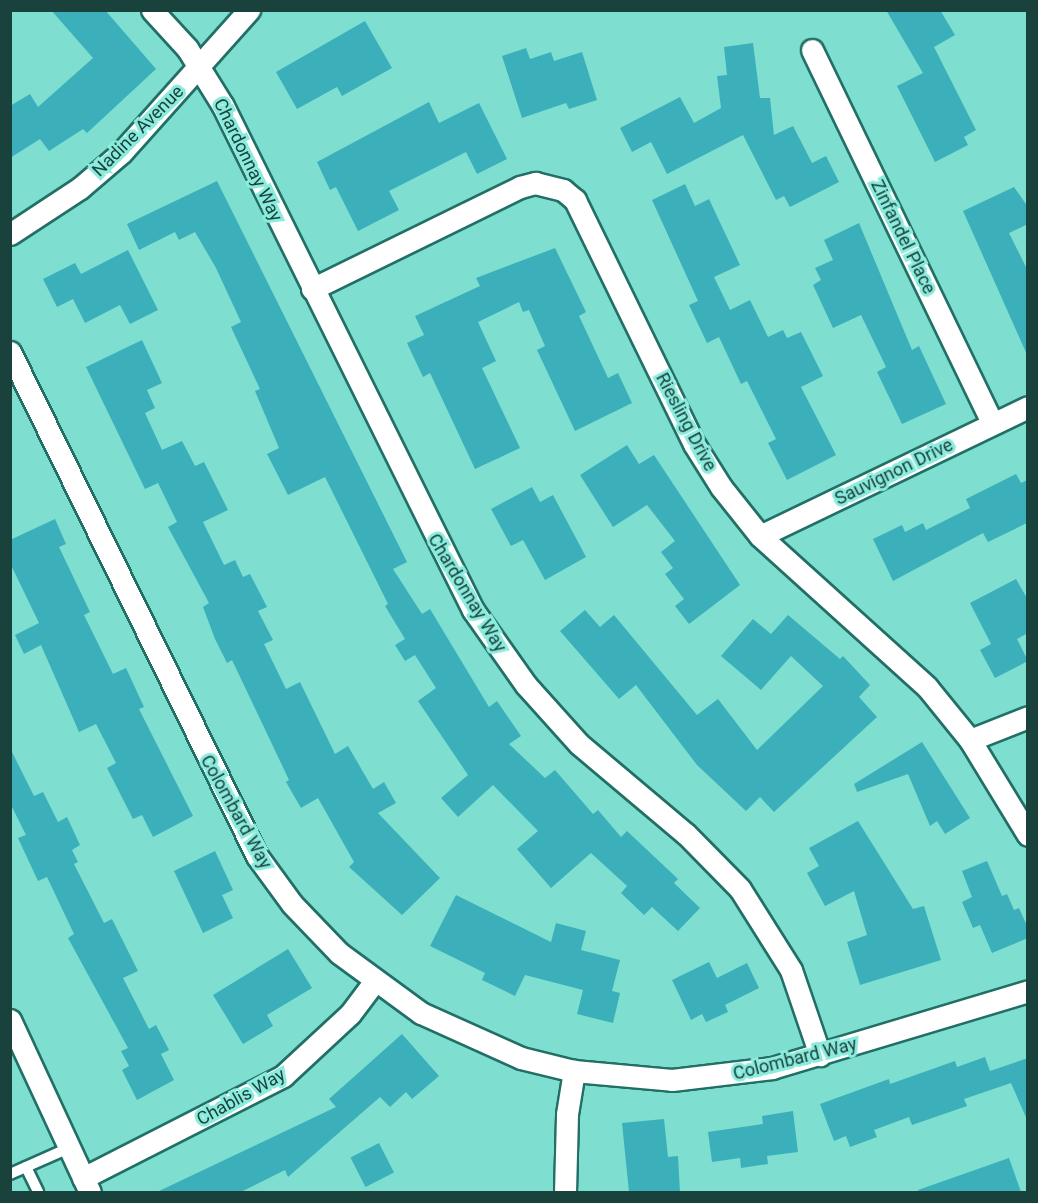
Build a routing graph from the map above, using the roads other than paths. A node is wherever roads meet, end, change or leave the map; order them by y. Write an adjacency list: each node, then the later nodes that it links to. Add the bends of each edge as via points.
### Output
1 (152, 10): 4 (street, Chardonnay Way)
2 (249, 10): 4 (street, Nadine Avenue)
3 (812, 50): 9 (street, Zinfandel Place)
4 (199, 66): 5 (street, Nadine Avenue, via 122,152 80,188); 6 (street, Chardonnay Way)
5 (10, 234)
6 (312, 289): 10 (street, Riesling Drive, via 520,187 535,183 564,190 575,200 694,444); 17 (street, Chardonnay Way, via 435,540 494,643 579,744 686,834 740,888 791,970)
7 (10, 352): 14 (street, Colombard Way, via 257,856 292,904)
8 (1028, 407): 9 (street, Sauvignon Drive)
9 (993, 424): 10 (street, Sauvignon Drive)
10 (760, 536): 12 (street, Riesling Drive, via 886,646)
11 (1028, 717): 12 (street)
12 (970, 740): 13 (street, Riesling Drive)
13 (1028, 835)
14 (374, 982): 18 (street, Colombard Way, via 466,1036); 22 (street, Chablis Way, via 343,1022 283,1076)
15 (1028, 991): 17 (street, Colombard Way)
16 (10, 1020): 19 (street)
17 (820, 1055): 18 (street, Colombard Way, via 722,1077 640,1079)
18 (574, 1071): 24 (street, via 567,1114)
19 (69, 1148): 20 (lane); 22 (street)
20 (26, 1167): 21 (lane); 23 (lane)
21 (10, 1174)
22 (86, 1185)
23 (38, 1192)
24 (565, 1192)

